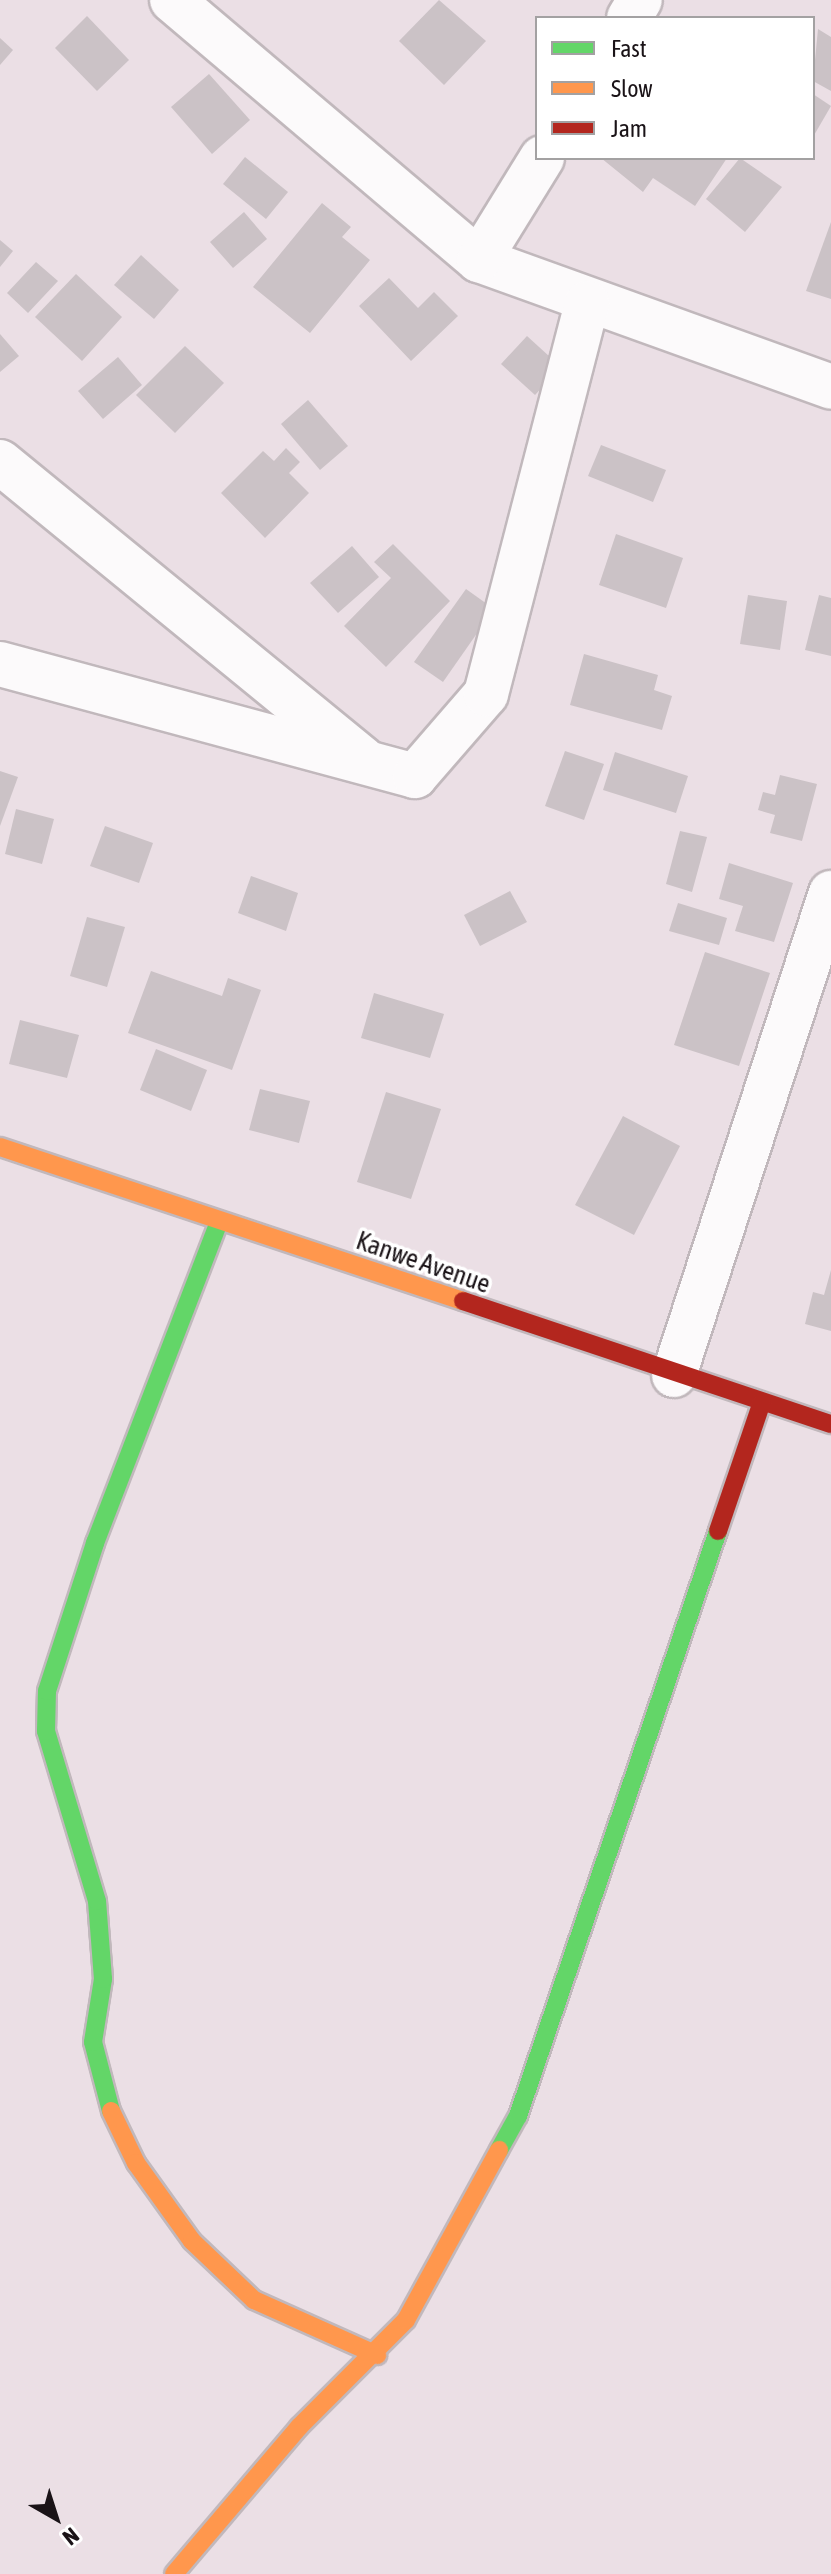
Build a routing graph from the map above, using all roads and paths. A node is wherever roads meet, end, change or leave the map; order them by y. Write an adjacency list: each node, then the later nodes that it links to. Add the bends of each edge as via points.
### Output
1 (172, 0): 3 (street)
2 (541, 160): 3 (street)
3 (479, 260): 4 (street)
4 (587, 303): 5 (street); 8 (street, via 486,694 415,776)
5 (831, 387)
6 (0, 462): 8 (street)
7 (0, 664): 8 (street)
8 (376, 770)
9 (831, 893): 12 (street)
10 (0, 1147): 11 (street, Kanwe Avenue)
11 (219, 1221): 12 (street, Kanwe Avenue); 15 (street, via 95,1543 47,1691 46,1731 97,1901 103,1979 93,2042 106,2100 136,2163 192,2241 254,2300)
12 (674, 1375): 13 (street, Kanwe Avenue)
13 (762, 1402): 14 (street, Kanwe Avenue); 15 (street, via 539,2071 439,2268)
14 (831, 1424)
15 (377, 2355): 16 (street, via 299,2427)
16 (174, 2574)

